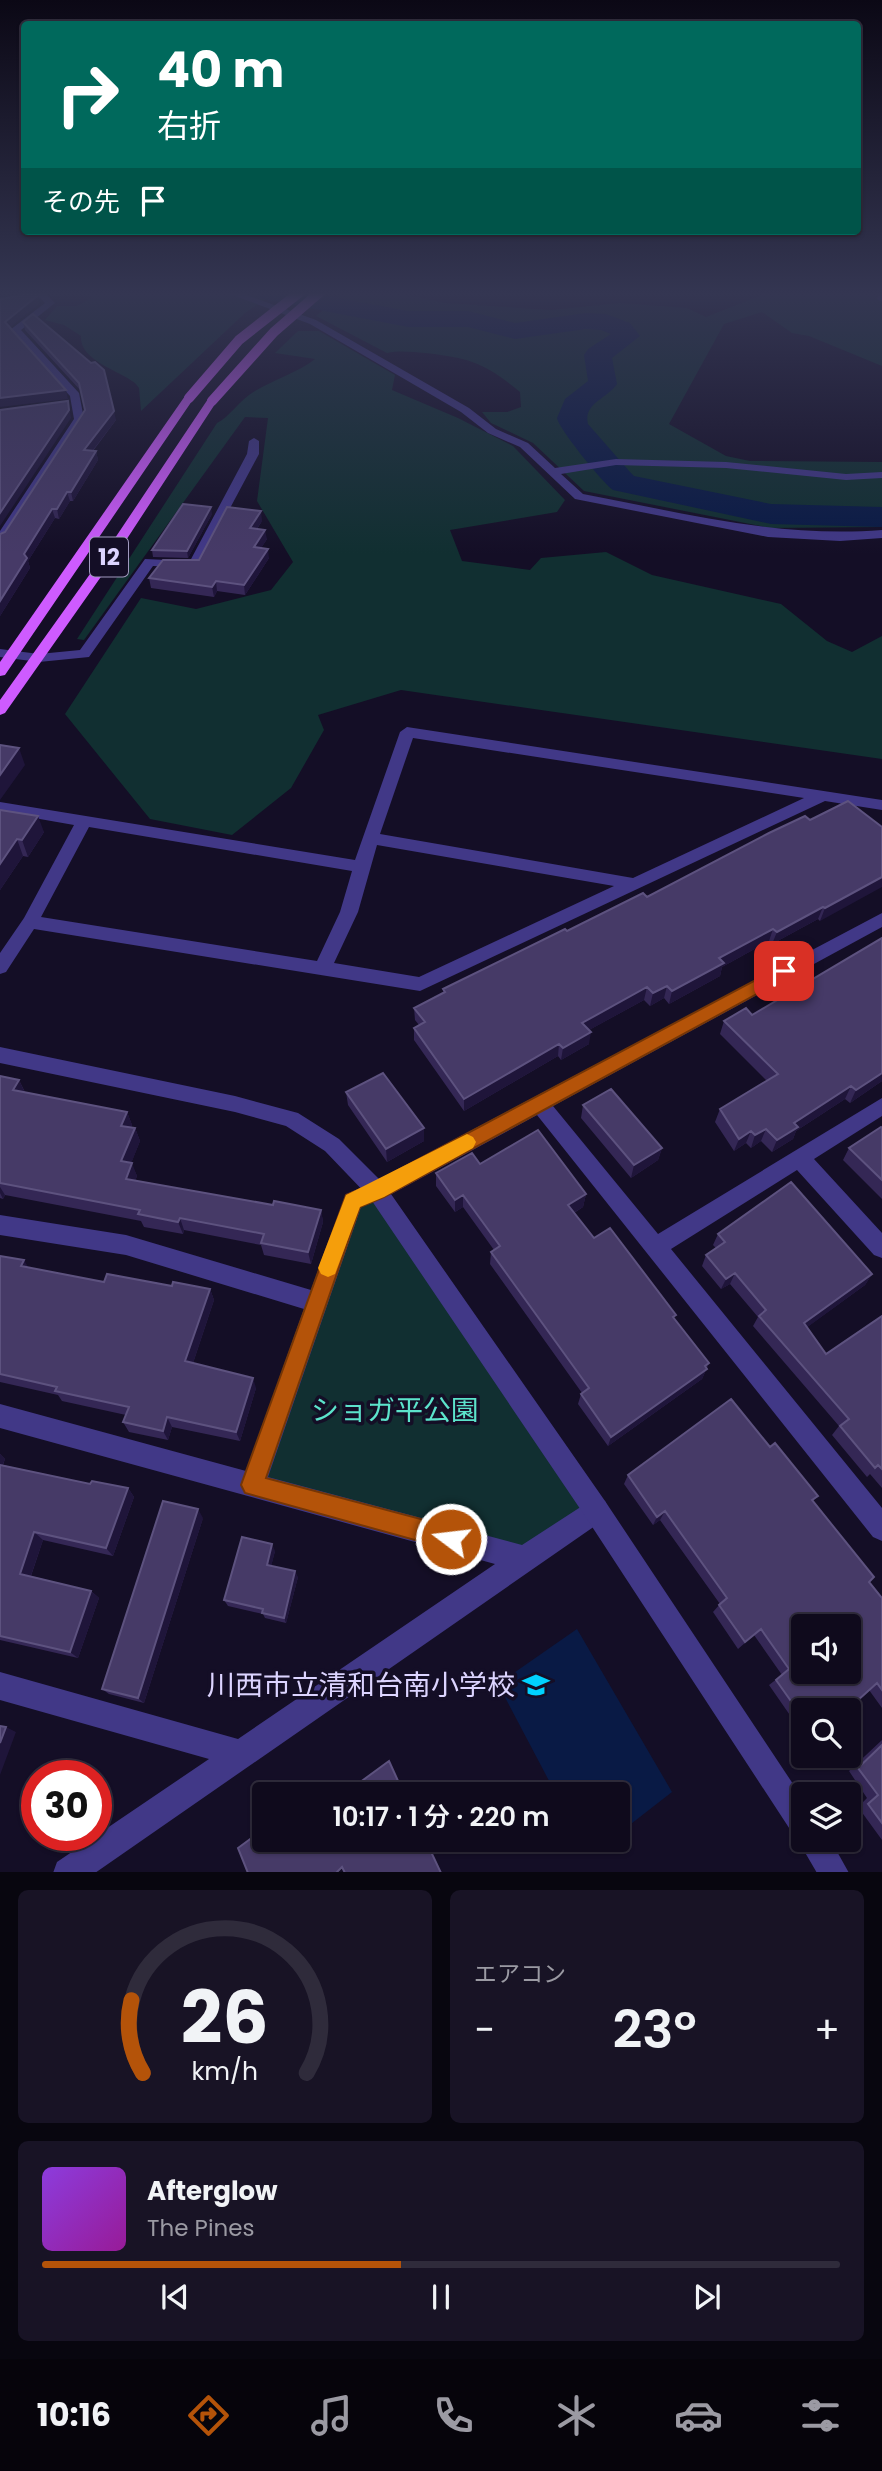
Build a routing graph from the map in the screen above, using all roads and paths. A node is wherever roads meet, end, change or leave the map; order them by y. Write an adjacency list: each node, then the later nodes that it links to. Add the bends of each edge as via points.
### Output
1 (61, 379): 5 (street, via 75,395)
2 (205, 379): 13 (main road, 12, bridge)
3 (231, 379): 14 (main road, 12, bridge, via 180,446)
4 (412, 379): 8 (street, via 492,430 524,444)
5 (76, 403): 6 (street); 11 (street, via 79,419)
6 (64, 405)
7 (254, 441): 14 (street, via 253,454 194,565 149,562 84,654)
8 (556, 471): 9 (street, via 616,462 726,465 846,477); 10 (street, via 579,497 646,511 768,533)
9 (882, 475)
10 (882, 534)
11 (0, 540)
12 (0, 653): 13 (street)
13 (14, 655): 14 (street); 15 (main road, 12)
14 (39, 658): 16 (main road, 12)
15 (0, 672)
16 (0, 710)
17 (823, 796): 18 (street); 21 (street, via 407,732); 23 (street)
18 (882, 805)
19 (0, 807): 20 (street)
20 (84, 821): 22 (street); 25 (street)
21 (371, 838): 22 (street); 23 (street)
22 (361, 867): 27 (street, via 349,912)
23 (635, 884): 27 (street, via 420,984)
24 (882, 919): 29 (street)
25 (30, 922): 26 (street); 27 (street)
26 (0, 967)
27 (323, 967)
28 (0, 1055): 32 (street, via 291,1119 332,1145)
29 (539, 1103): 32 (street); 34 (street)
30 (882, 1107): 31 (street)
31 (800, 1158): 34 (street); 35 (street)
32 (377, 1191): 36 (street, via 353,1201); 39 (street)
33 (0, 1225): 36 (street, via 126,1245)
34 (657, 1246): 40 (street)
35 (882, 1248)
36 (315, 1302): 38 (street)
37 (0, 1416): 38 (street)
38 (253, 1485): 41 (street)
39 (596, 1510): 41 (street); 44 (street)
40 (882, 1528)
41 (526, 1559): 43 (street)
42 (0, 1686): 43 (street)
43 (241, 1754): 46 (street)
44 (791, 1806)
45 (821, 1852): 47 (street)
46 (68, 1872)
47 (834, 1872)

